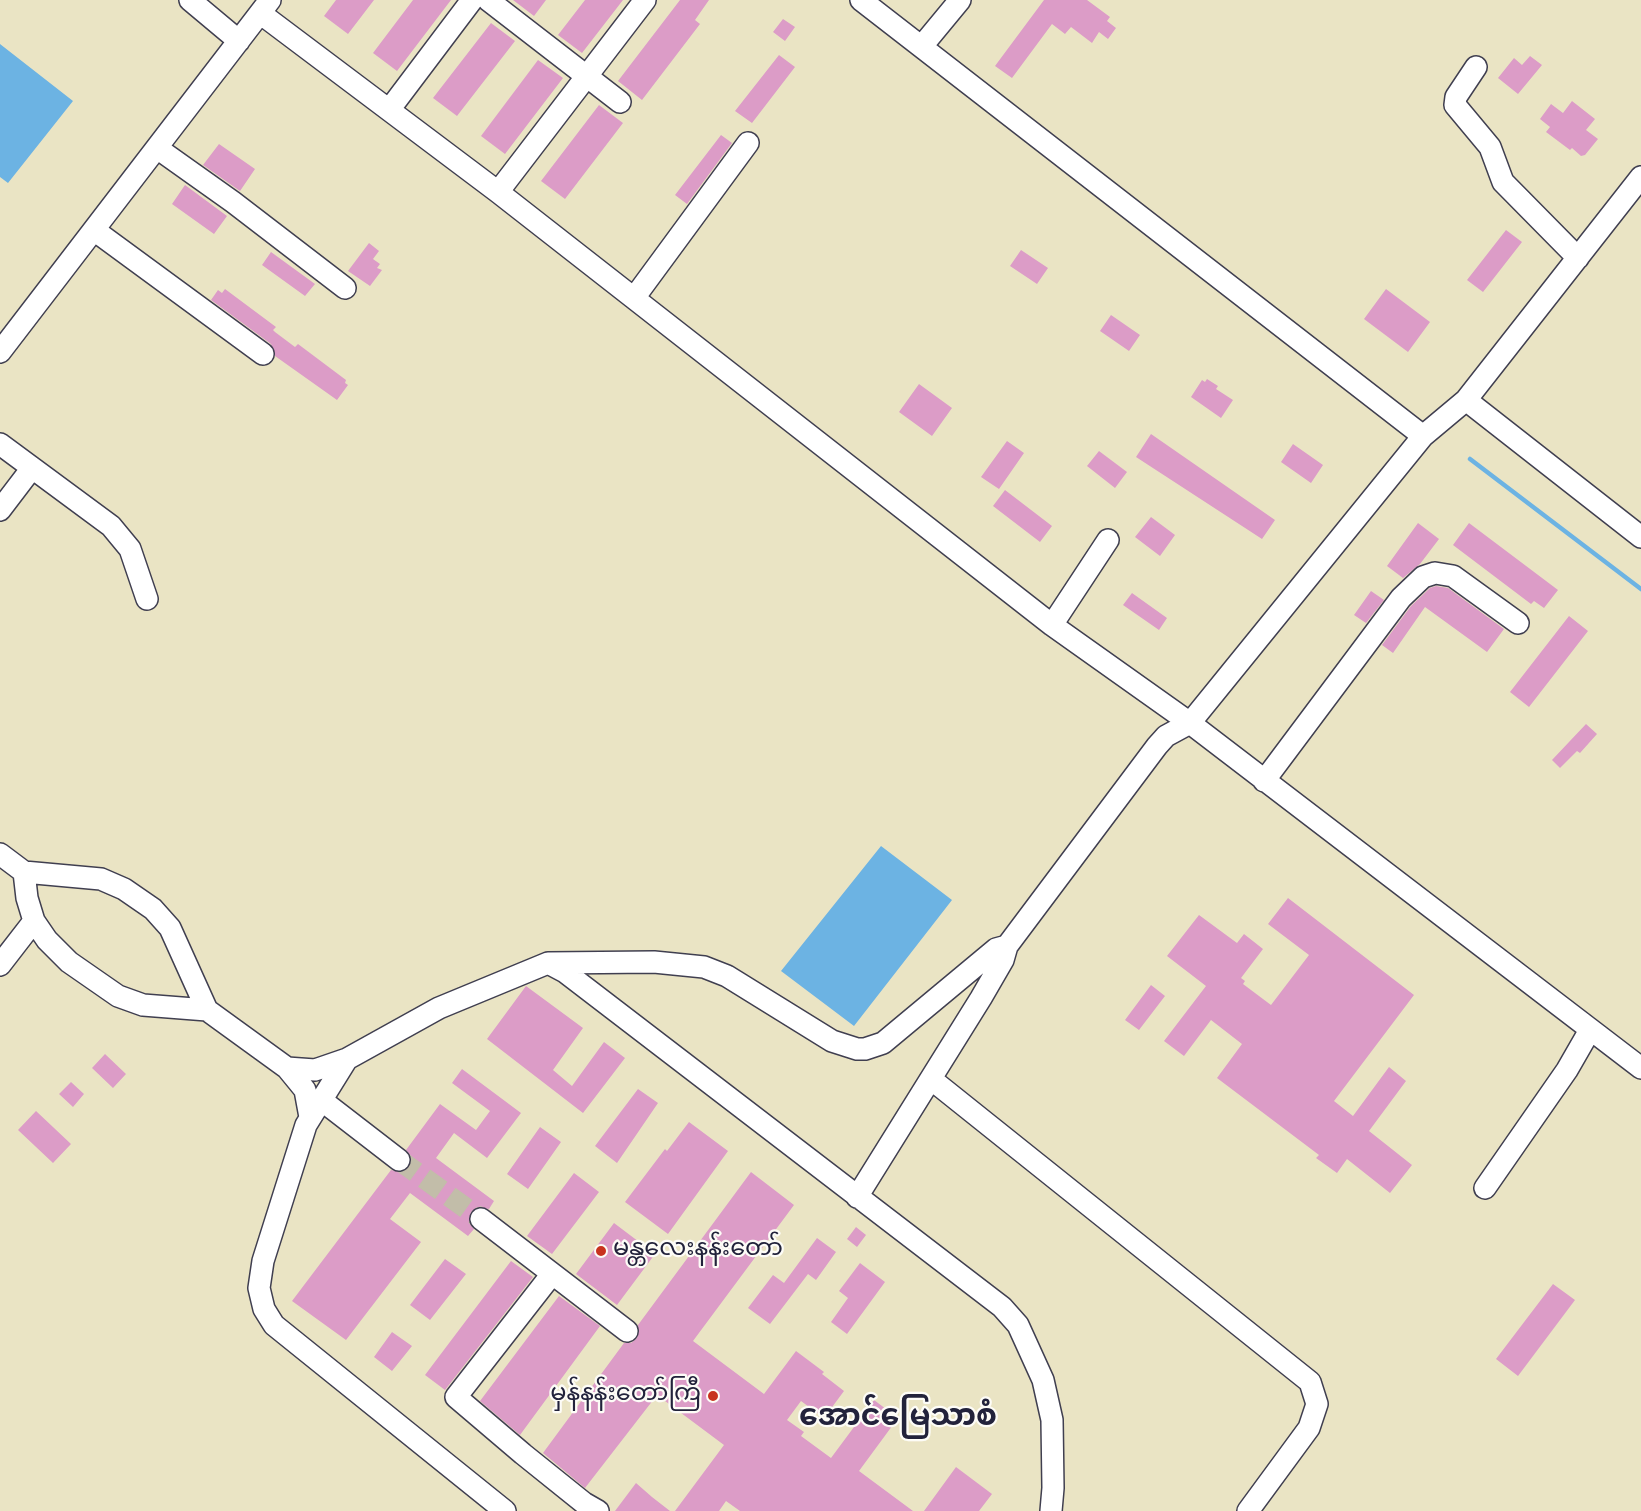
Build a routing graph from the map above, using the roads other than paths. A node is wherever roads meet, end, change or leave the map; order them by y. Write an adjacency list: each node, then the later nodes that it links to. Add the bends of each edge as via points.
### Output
1 (190, 0): 8 (street)
2 (472, 0): 13 (street)
3 (488, 0): 11 (street)
4 (645, 0): 11 (street)
5 (861, 0): 9 (street)
6 (960, 0): 9 (street)
7 (265, 4): 8 (street); 13 (street)
8 (238, 41): 15 (street)
9 (922, 46): 25 (street)
10 (1476, 66): 19 (street, via 1455,105 1490,147 1503,182)
11 (587, 77): 12 (street); 17 (street)
12 (620, 102)
13 (389, 110): 17 (street)
14 (748, 143): 21 (street)
15 (157, 148): 18 (street); 20 (street)
16 (1641, 177): 19 (street)
17 (498, 192): 21 (street)
18 (94, 230): 22 (street); 23 (street)
19 (1578, 258): 24 (street)
20 (345, 288)
21 (634, 298): 33 (street)
22 (0, 352)
23 (263, 354)
24 (1466, 400): 25 (street); 29 (street)
25 (1423, 436): 34 (street)
26 (0, 444): 27 (street)
27 (32, 468): 28 (street); 31 (street, via 111,526 130,549)
28 (0, 510)
29 (1641, 537)
30 (1108, 540): 33 (street)
31 (147, 599)
32 (1518, 622): 35 (street, via 1453,576 1435,573 1423,577 1401,598)
33 (1052, 625): 34 (street)
34 (1190, 723): 35 (street); 39 (street, via 1166,736 1157,746)
35 (1264, 781): 43 (street)
36 (0, 854): 37 (street)
37 (24, 872): 38 (street); 42 (street, via 101,879 153,909 170,928)
38 (34, 921): 41 (street); 42 (street, via 69,962 118,996 143,1005)
39 (1007, 946): 40 (street, via 996,949 883,1043 866,1049 832,1041 727,976 704,967 654,962); 47 (street, via 1003,960)
40 (548, 963): 44 (street, via 439,1008); 51 (street, via 565,972)
41 (0, 965)
42 (207, 1010): 45 (street)
43 (1590, 1030): 46 (street); 50 (street)
44 (347, 1059): 45 (street, via 315,1071); 48 (street)
45 (287, 1068): 48 (street)
46 (1641, 1068)
47 (931, 1079): 51 (street); 58 (street, via 1310,1382 1317,1404 1310,1428)
48 (315, 1108): 49 (street); 55 (street, via 263,1261 259,1288 264,1309 274,1325)
49 (399, 1160)
50 (1485, 1188)
51 (857, 1197): 57 (street, via 1002,1307 1018,1325 1042,1380 1052,1420)
52 (481, 1219): 53 (street)
53 (552, 1274): 54 (street); 56 (street, via 456,1397)
54 (627, 1331)
55 (505, 1511)
56 (598, 1511)
57 (1050, 1511)
58 (1248, 1511)

